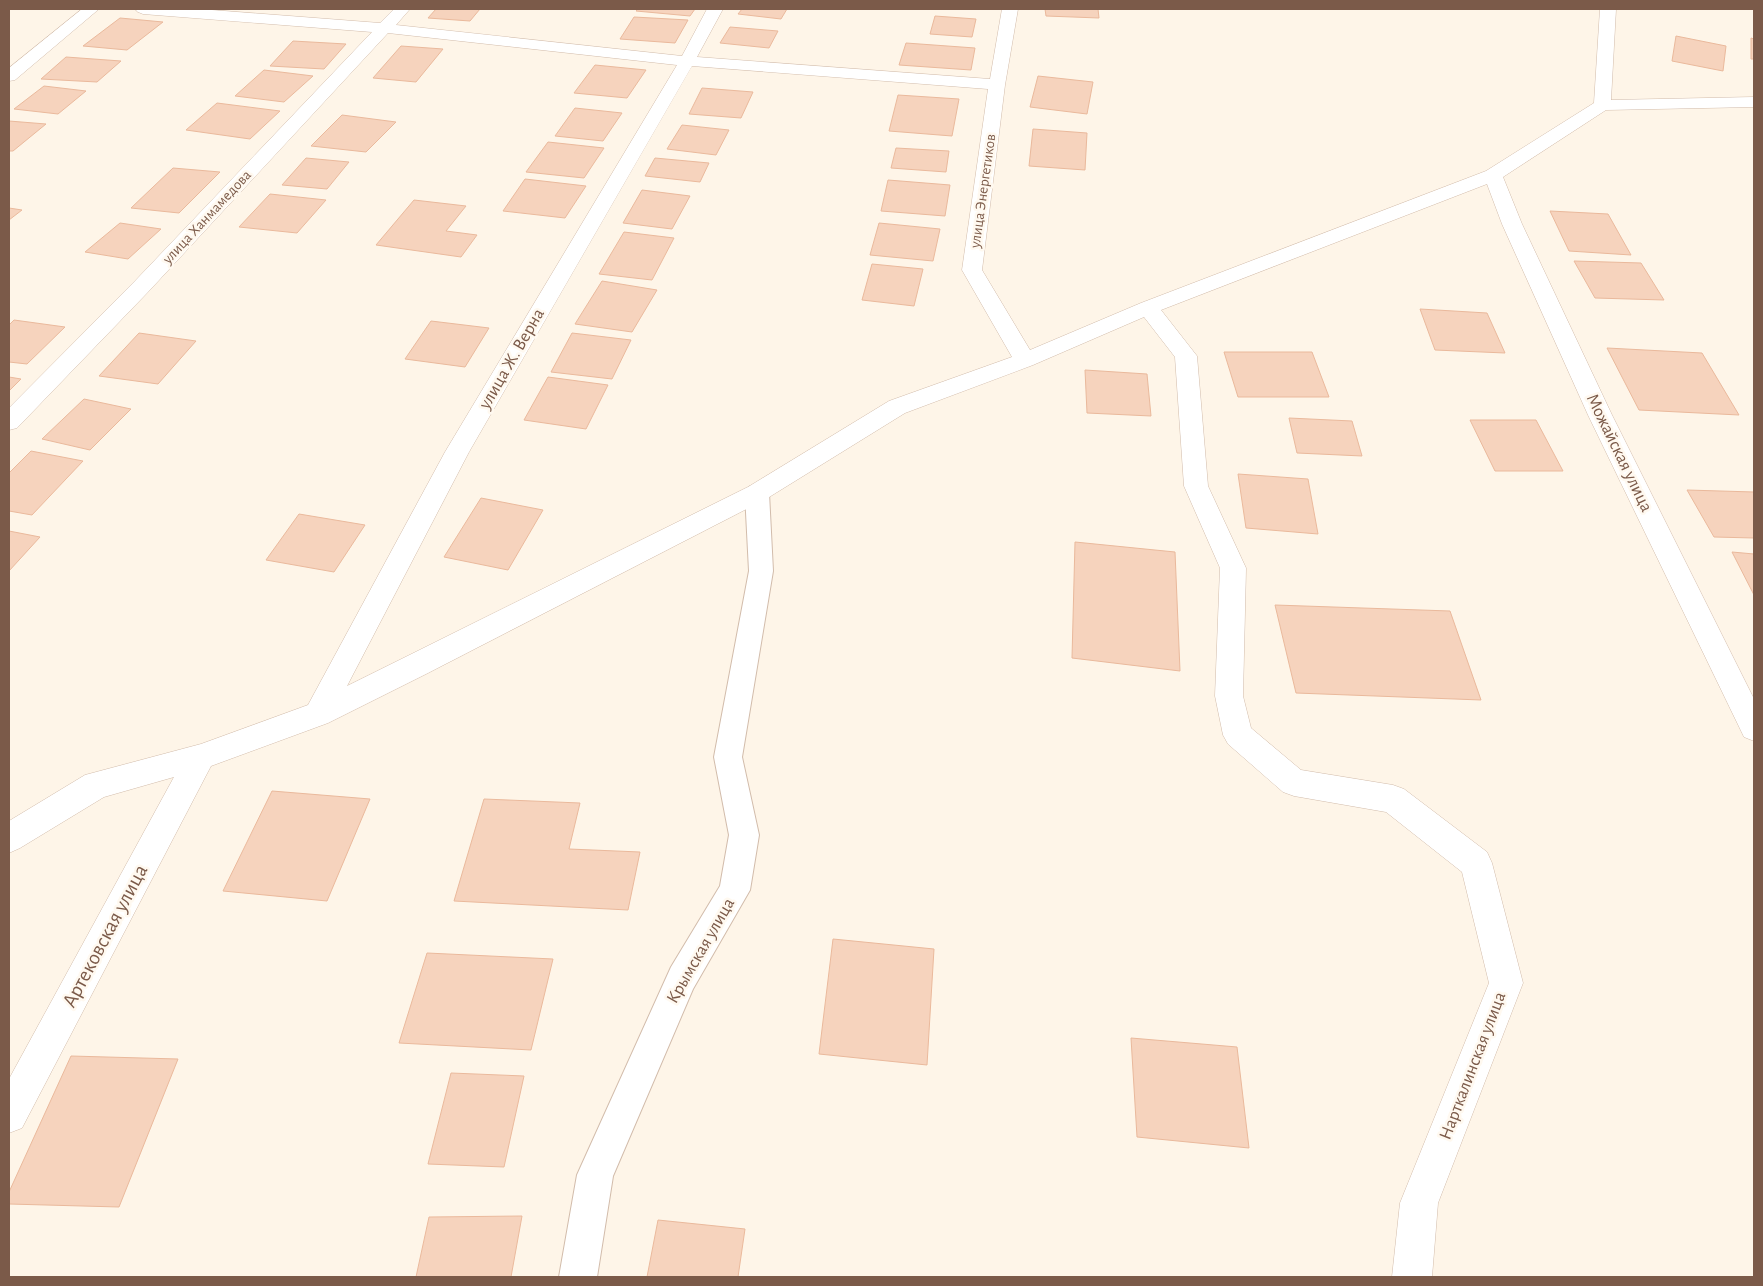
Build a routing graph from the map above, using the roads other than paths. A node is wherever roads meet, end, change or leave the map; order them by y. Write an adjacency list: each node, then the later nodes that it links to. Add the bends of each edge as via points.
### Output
1 (91, 9): 9 (street)
2 (143, 9): 7 (street)
3 (402, 9): 7 (street, улица Ханмамедова)
4 (715, 9): 8 (street, улица Ж. Верна)
5 (1010, 9): 10 (street, улица Энергетиков)
6 (1605, 9): 12 (street)
7 (384, 28): 8 (street); 16 (street, улица Ханмамедова, via 142,286)
8 (687, 61): 10 (street); 18 (street, улица Ж. Верна, via 457,452)
9 (9, 76)
10 (997, 85): 15 (street, улица Энергетиков, via 972,270)
11 (1754, 102): 12 (street)
12 (1602, 105): 13 (street)
13 (1493, 175): 14 (street); 19 (street, Можайская улица, via 1512,224 1600,415)
14 (1148, 308): 15 (street); 24 (street, Нарткалинская улица, via 1186,356 1196,486 1233,568 1229,696 1238,735 1294,782 1393,799 1476,863 1506,983 1419,1203)
15 (1025, 360): 17 (street, via 896,407)
16 (9, 422)
17 (757, 493): 18 (street); 23 (lane, Крымская улица, via 761,571 728,757 744,835 735,890 682,978 595,1175)
18 (318, 714): 20 (street)
19 (1754, 728)
20 (201, 757): 21 (street, via 96,785); 22 (street, Артековская улица)
21 (9, 838)
22 (9, 1115)
23 (578, 1277)
24 (1412, 1277)

